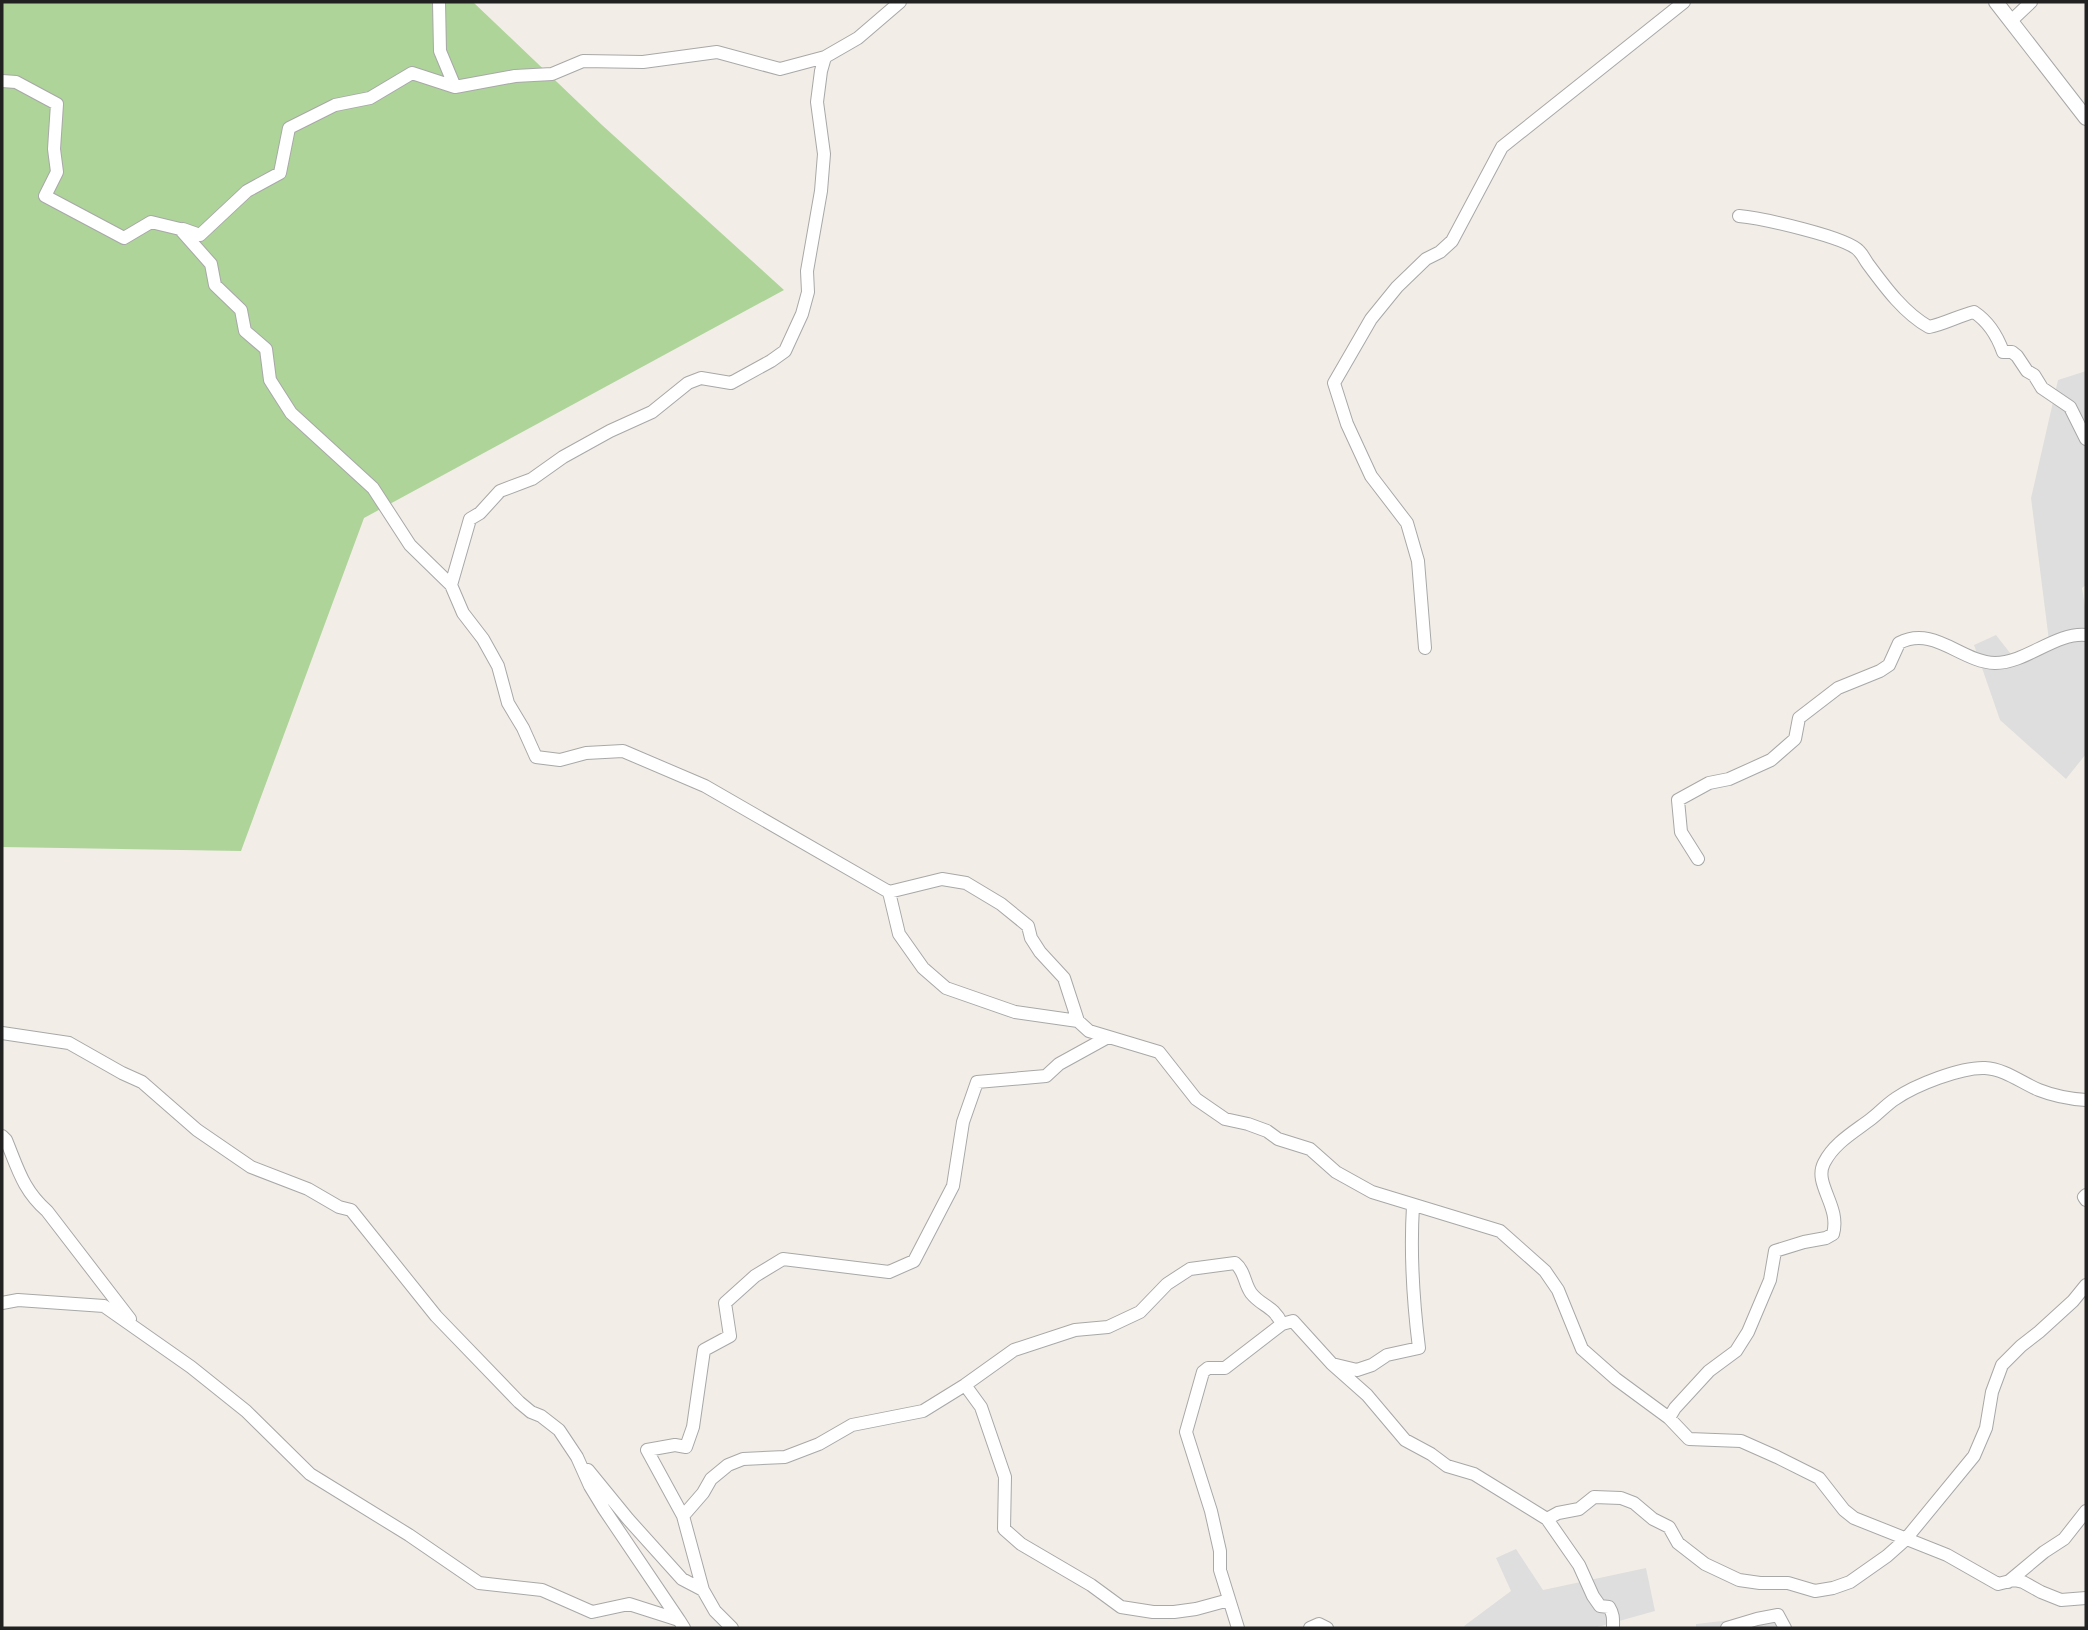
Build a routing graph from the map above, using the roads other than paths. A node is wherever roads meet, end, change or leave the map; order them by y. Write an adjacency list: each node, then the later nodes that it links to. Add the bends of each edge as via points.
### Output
1 (439, 2): 9 (street, via 440,51)
2 (900, 2): 7 (street, via 858,38)
3 (1684, 2): 16 (street, via 1502,147 1452,241 1397,287 1371,319 1334,383 1371,476 1407,523 1418,561)
4 (1996, 2): 6 (street)
5 (2031, 2): 6 (street)
6 (2011, 21): 10 (street)
7 (825, 57): 9 (street, via 780,69 717,52 643,62 583,61 552,74); 14 (street, via 817,102 824,154 808,292 785,351 732,383 701,378 688,383 652,412 563,457 532,479 500,491 470,519)
8 (2, 81): 12 (street, via 16,82 57,104 57,172 46,197 124,238 151,222)
9 (455, 87): 12 (street, via 412,73 370,98 335,105 289,128 280,173 247,191 200,235)
10 (2086, 118)
11 (1740, 216): 13 (street, via 1831,237 1858,249 1888,290 1928,327 1974,312 1998,338 2003,352 2017,356 2042,388 2070,407)
12 (180, 229): 14 (street, via 211,264 215,285 240,310 245,331 266,349 270,380 291,413 373,488 410,545)
13 (2086, 439)
14 (451, 585): 18 (street, via 463,613 498,666 508,703 536,757 560,760 623,751 705,786)
15 (2086, 635): 17 (street, via 2076,634 1998,663 1975,660 1928,638 1899,643 1889,665 1838,688 1799,718 1795,739 1771,760 1678,800 1681,832)
16 (1425, 648)
17 (1698, 859)
18 (889, 892): 19 (street, via 899,934 923,968 946,988 1015,1012); 19 (street, via 942,878 966,884 1001,904 1028,926 1040,952 1064,978)
19 (1078, 1021): 21 (street, via 1089,1031)
20 (2, 1033): 34 (street, via 69,1043 142,1082 197,1130 251,1167 351,1210 436,1316 525,1407 559,1430)
21 (1108, 1037): 26 (street, via 1159,1052 1196,1100 1225,1119 1310,1149 1372,1192); 36 (street, via 1046,1076 977,1082 963,1122 953,1186 914,1261 889,1272 783,1259 725,1303 730,1336 705,1350 686,1447 647,1450)
22 (2086, 1100): 33 (street, via 2040,1091 1986,1068 1933,1080 1894,1099 1847,1135 1824,1163 1821,1178 1834,1211 1833,1234 1775,1251 1770,1280 1742,1342 1709,1371)
23 (2, 1136): 30 (street, via 33,1199)
24 (2086, 1195): 25 (street)
25 (2086, 1200)
26 (1413, 1206): 31 (street, via 1413,1300 1419,1348 1357,1370); 33 (street, via 1500,1231 1545,1270 1582,1349)
27 (2086, 1284): 38 (street, via 2002,1365 1986,1429 1974,1456)
28 (2, 1303): 30 (street, via 104,1306)
29 (1282, 1324): 31 (street, via 1293,1321); 32 (street, via 1276,1312 1251,1292 1235,1263 1190,1269 1167,1284 1140,1312 1108,1327 1075,1329 1014,1350); 42 (street, via 1225,1368 1203,1372 1186,1432 1211,1511)
30 (136, 1327): 43 (street, via 246,1411 310,1474 479,1583 542,1590 592,1612 629,1604)
31 (1332, 1364): 37 (street, via 1367,1395 1405,1440 1447,1466 1474,1474)
32 (965, 1385): 36 (street, via 923,1411 852,1425 785,1457 743,1459 728,1465); 42 (street, via 981,1407 1004,1478 1004,1529 1021,1544 1121,1606 1174,1612)
33 (1670, 1418): 38 (street, via 1689,1439 1741,1441 1819,1478 1854,1518)
34 (577, 1457): 40 (street, via 682,1579); 43 (street, via 604,1509)
35 (2086, 1511): 39 (street, via 2064,1539)
36 (683, 1516): 40 (street)
37 (1547, 1519): 38 (street, via 1579,1509 1594,1497 1621,1498 1669,1527 1678,1543 1705,1564 1740,1580 1788,1583 1815,1591 1850,1582); 48 (street, via 1579,1565 1592,1596 1611,1610)
38 (1905, 1540): 39 (street, via 1947,1555 1998,1584)
39 (2007, 1582): 41 (street, via 2023,1582 2062,1600)
40 (703, 1590): 44 (street)
41 (2086, 1598)
42 (1229, 1600): 45 (street)
43 (681, 1624)
44 (732, 1628)
45 (1238, 1628)
46 (1310, 1628): 47 (street, via 1319,1624)
47 (1327, 1628)
48 (1613, 1628)
49 (1727, 1628): 50 (street, via 1778,1615)
50 (1785, 1628)

